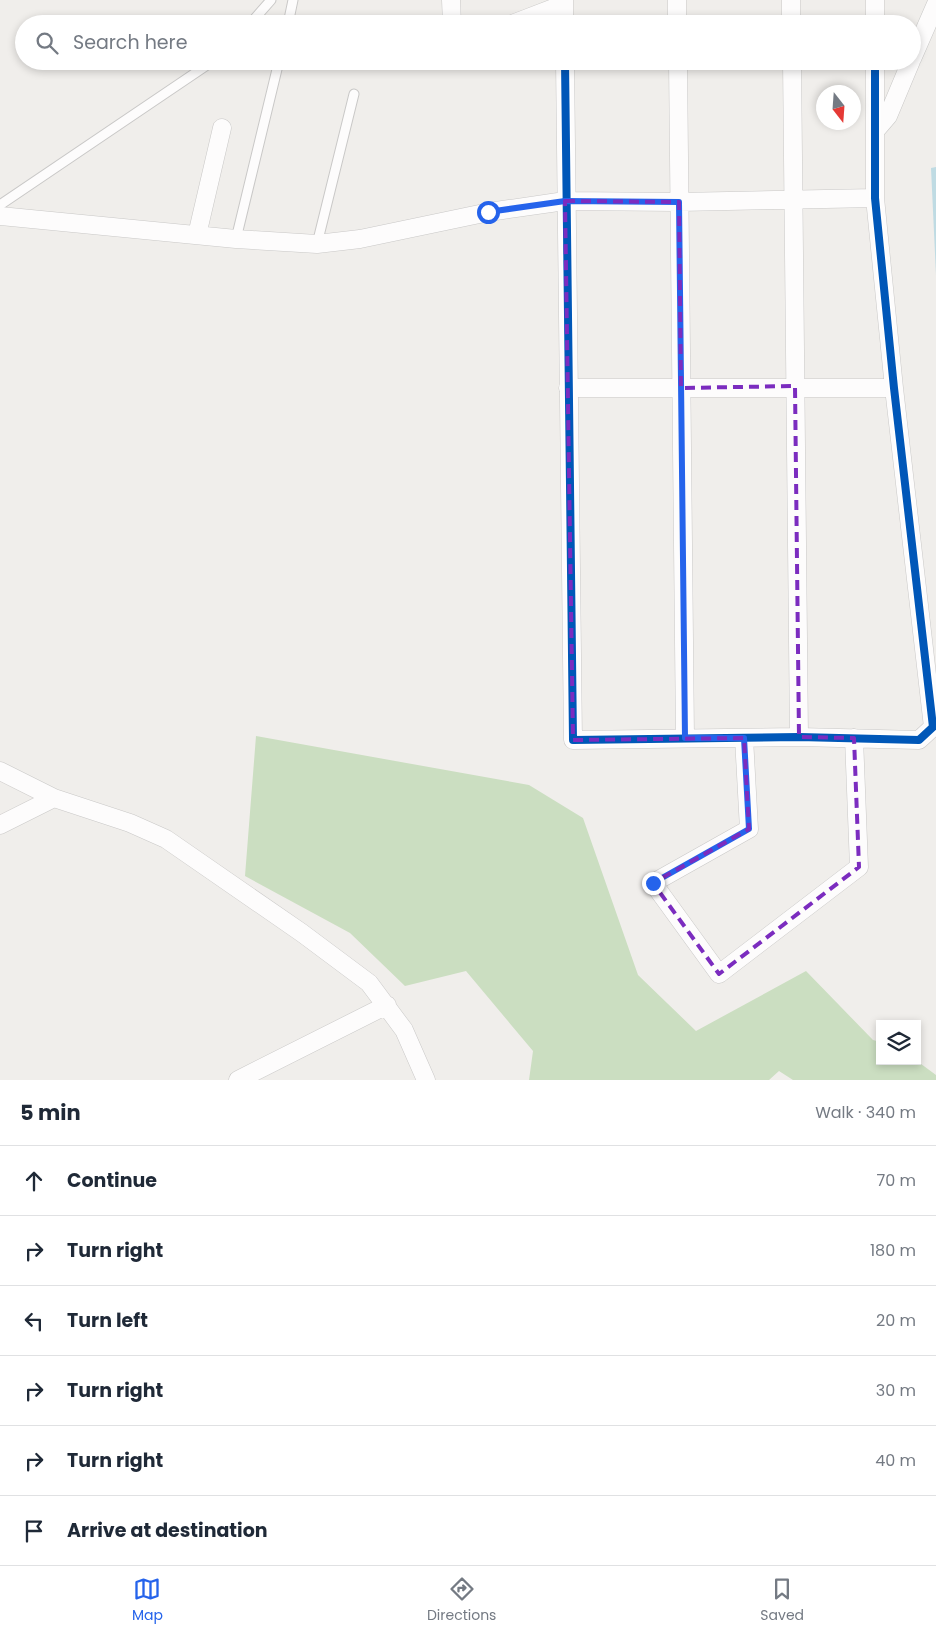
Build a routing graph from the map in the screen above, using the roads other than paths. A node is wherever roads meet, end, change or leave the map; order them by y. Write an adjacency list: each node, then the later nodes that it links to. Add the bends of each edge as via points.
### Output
1 (271, 0): 9 (lane)
2 (293, 0): 10 (lane)
3 (451, 0): 11 (street)
4 (677, 0): 14 (street)
5 (791, 0): 15 (street)
6 (875, 0): 16 (street)
7 (564, 2): 12 (street); 13 (street)
8 (936, 4): 17 (street)
9 (258, 15)
10 (290, 15)
11 (452, 15)
12 (533, 15)
13 (564, 15)
14 (677, 15)
15 (791, 15)
16 (875, 15)
17 (921, 39)
18 (199, 70): 32 (lane)
19 (277, 70): 35 (lane)
20 (564, 70): 30 (street)
21 (678, 70): 31 (street)
22 (792, 70): 29 (street)
23 (876, 70): 27 (street)
24 (908, 70): 27 (street, via 888,116)
25 (354, 94): 36 (lane)
26 (222, 128): 34 (street)
27 (876, 130): 28 (street)
28 (875, 198): 29 (street); 40 (street)
29 (793, 200): 31 (street); 37 (street)
30 (565, 201): 31 (street); 36 (street); 38 (street)
31 (679, 202): 39 (street)
32 (0, 205)
33 (0, 216): 34 (street)
34 (197, 235): 35 (street)
35 (236, 239): 36 (street)
36 (317, 244)
37 (795, 386): 39 (street); 40 (street); 41 (street)
38 (568, 388): 39 (street); 42 (street, via 573,740)
39 (681, 388): 42 (street)
40 (894, 388): 44 (street, via 933,727 919,740)
41 (799, 737): 43 (street); 44 (street)
42 (685, 738): 43 (street)
43 (744, 738): 44 (street, via 749,829 653,883 719,974 859,867)
44 (854, 738)
45 (0, 771): 46 (street)
46 (54, 798): 47 (street); 48 (street, via 130,823 166,840 340,961 369,983)
47 (0, 825)
48 (387, 1005): 49 (street); 50 (street, via 404,1030)
49 (238, 1080)
50 (426, 1080)

